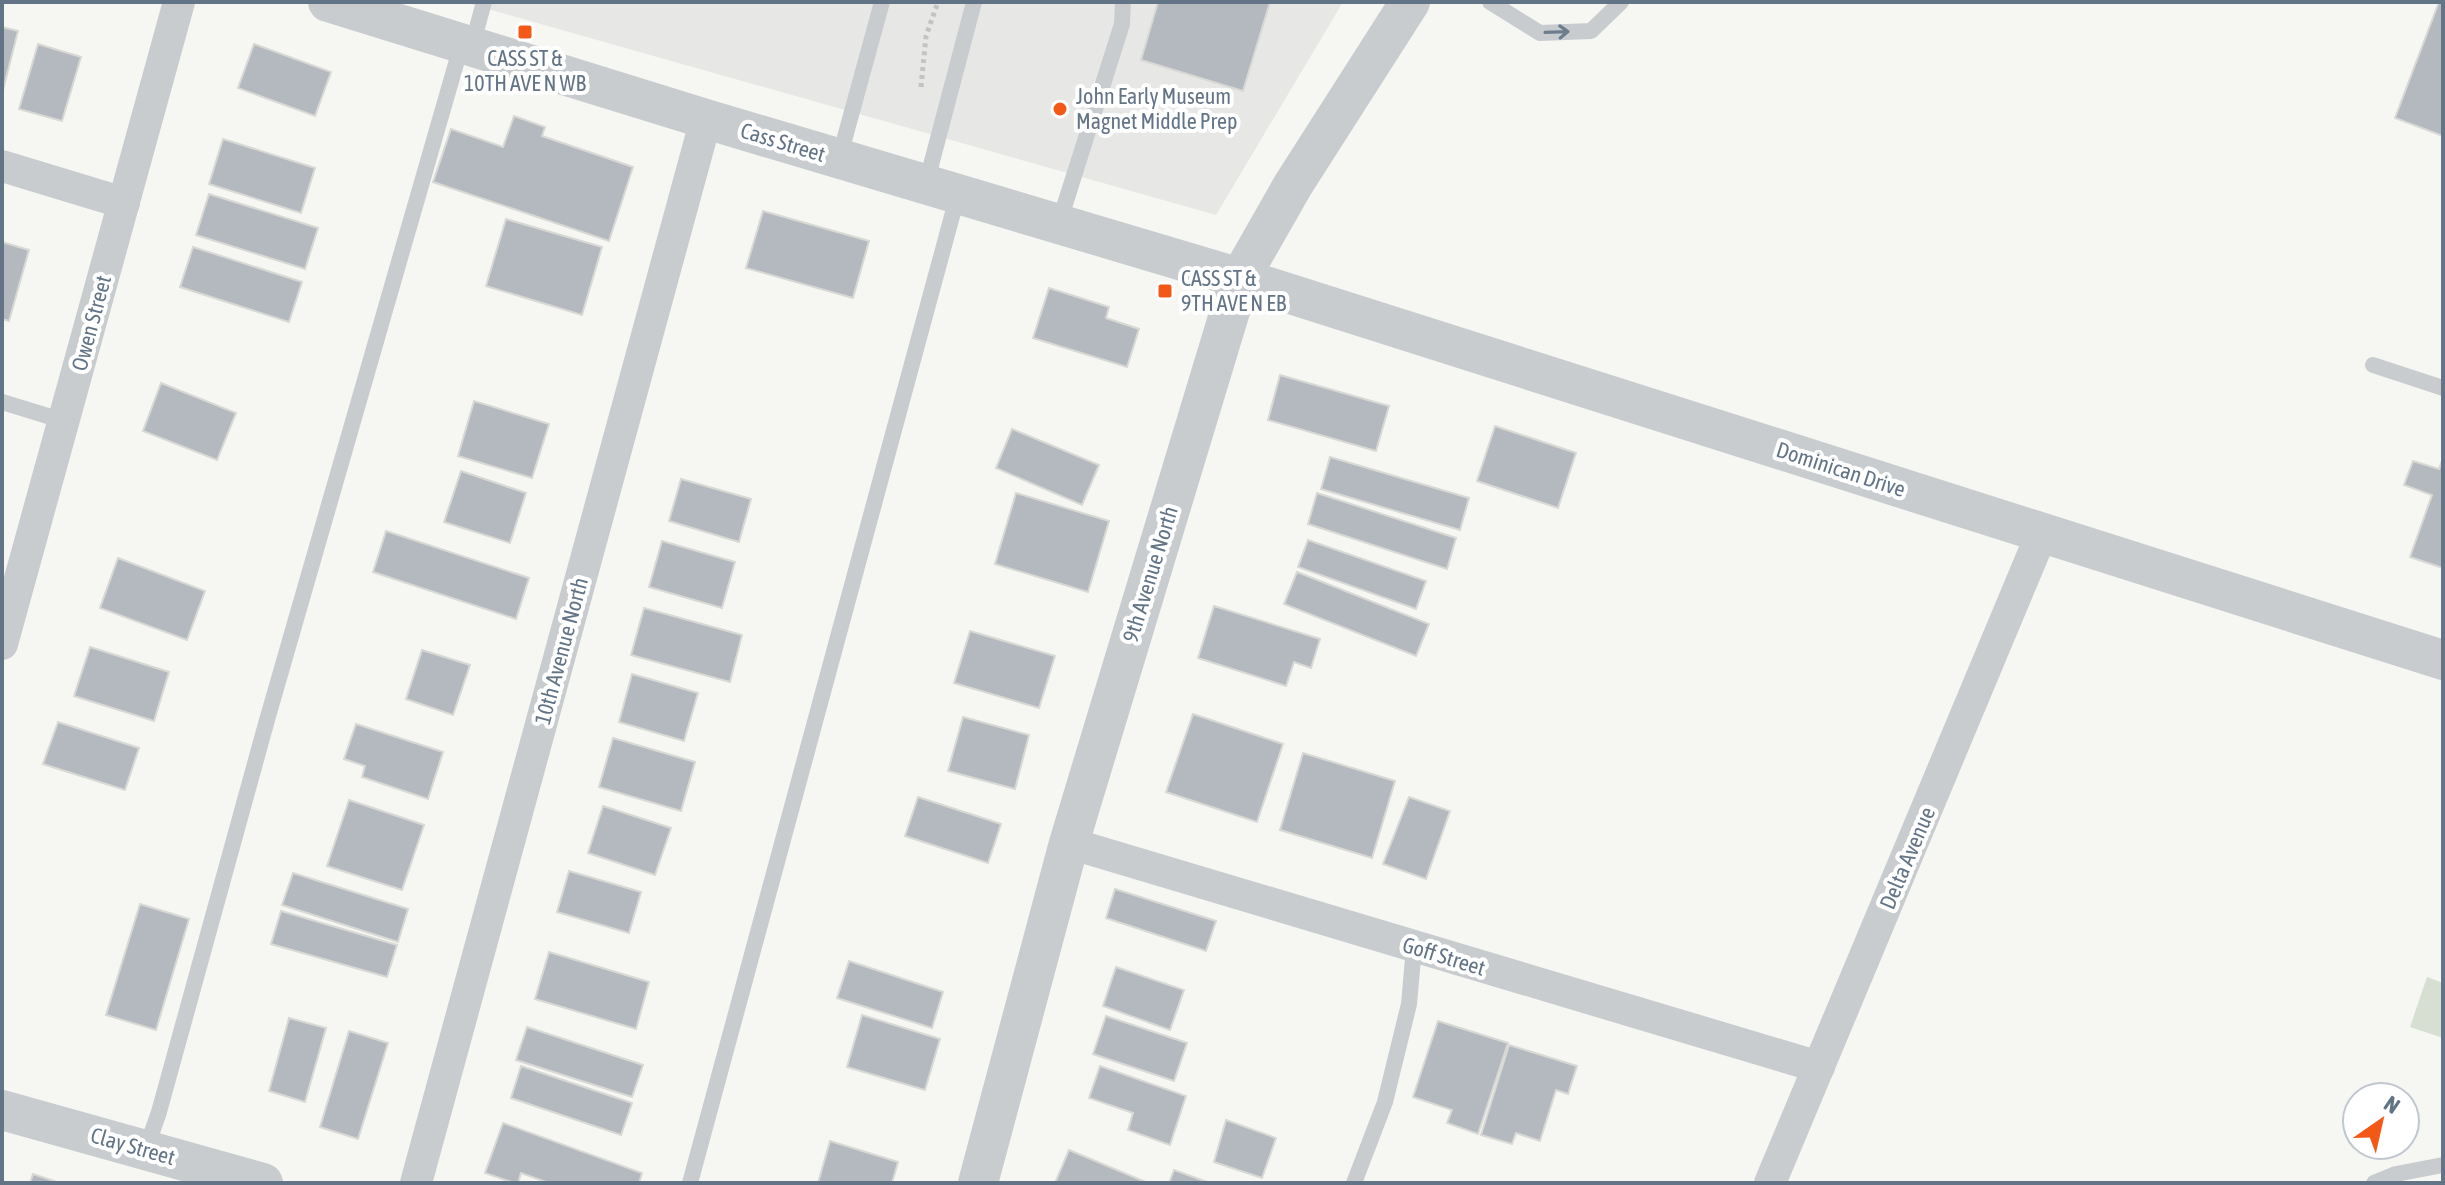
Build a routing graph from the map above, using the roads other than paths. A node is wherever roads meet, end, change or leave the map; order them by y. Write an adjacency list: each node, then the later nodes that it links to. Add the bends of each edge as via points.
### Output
1 (179, 2): 15 (street, Owen Street)
2 (484, 2): 10 (lane)
3 (882, 2): 12 (lane)
4 (974, 2): 14 (lane)
5 (1123, 2): 16 (lane, via 1122,24)
6 (1410, 2): 17 (street, 9th Avenue North)
7 (1490, 2): 8 (lane, one-way to 8, via 1540,33 1591,31)
8 (1621, 2)
9 (353, 6): 10 (street, Cass Street)
10 (467, 45): 11 (street, Cass Street); 29 (lane)
11 (706, 119): 12 (street, Cass Street); 32 (street, 10th Avenue North)
12 (839, 159): 14 (street, Cass Street)
13 (2, 166): 15 (street)
14 (942, 189): 16 (street, Cass Street); 33 (lane)
15 (124, 203): 21 (street, Owen Street)
16 (1058, 224): 17 (street, Cass Street)
17 (1240, 278): 22 (street, Dominican Drive); 25 (street, 9th Avenue North)
18 (2373, 365): 19 (lane)
19 (2443, 388)
20 (2, 402): 21 (lane)
21 (64, 421): 23 (street, Owen Street)
22 (2042, 533): 24 (street, Dominican Drive); 27 (street, Delta Avenue)
23 (2, 644)
24 (2443, 660)
25 (1069, 843): 26 (street, Goff Street); 34 (street, 9th Avenue North)
26 (1414, 947): 27 (street, Goff Street); 35 (lane, via 1409,1004 1385,1102)
27 (1819, 1067): 36 (street, Delta Avenue)
28 (2, 1110): 29 (street, Clay Street)
29 (146, 1149): 31 (street, Clay Street)
30 (2443, 1165): 37 (lane)
31 (242, 1180)
32 (416, 1183)
33 (690, 1183)
34 (978, 1183)
35 (1354, 1183)
36 (1770, 1183)
37 (2374, 1183)

